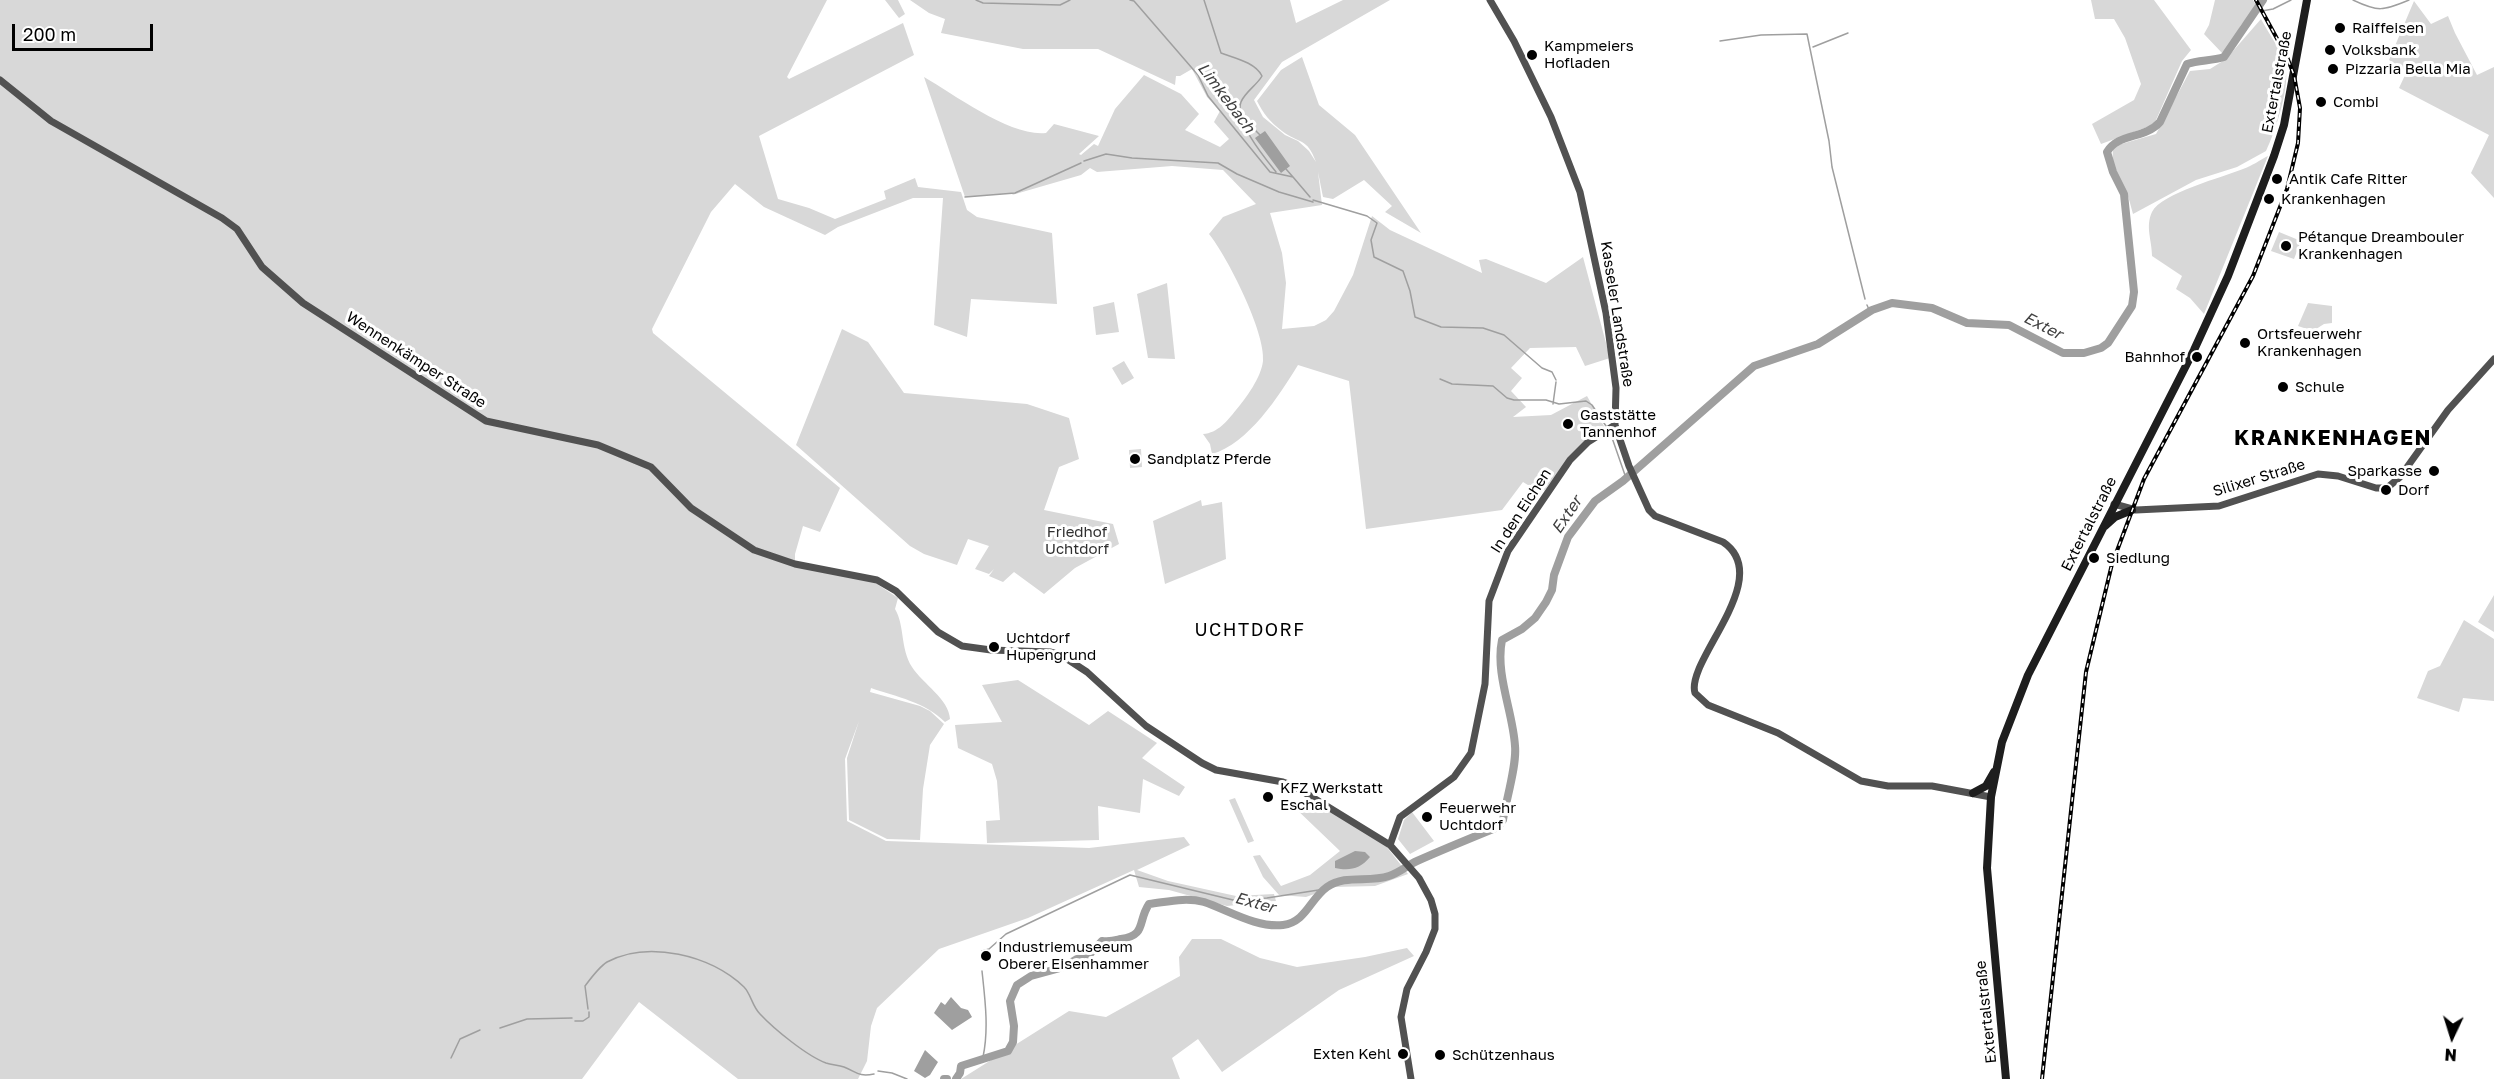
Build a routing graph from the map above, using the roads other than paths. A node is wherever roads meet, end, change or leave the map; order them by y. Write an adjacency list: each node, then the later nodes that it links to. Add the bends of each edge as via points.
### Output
1 (1490, 0): 5 (street, Kasseler Landstraße, via 1551,117 1580,192 1606,313 1616,388)
2 (2307, 0): 6 (main road, Extertalstraße, via 2289,106 2274,156 2200,338)
3 (0, 80): 12 (street, Wennenkämper Straße, via 51,121 222,218 237,229 262,267 303,303 486,421 598,445 651,467 691,508 754,550 775,559 885,583 938,632 962,646 1061,655 1087,672 1146,726 1202,763 1216,770 1294,786)
4 (2494, 359): 7 (street, Silixer Straße, via 2387,488 2318,474 2219,506)
5 (1615, 425): 10 (street, Kasseler Landstraße, via 1629,466 1655,516 1723,542 1737,561 1738,581 1730,611 1694,680 1698,698 1778,733 1861,781); 12 (street, In den Eichen, via 1570,460 1504,560 1489,601 1485,684 1475,743 1467,762 1454,777 1404,812)
6 (2114, 504): 7 (street, Silixer Straße); 8 (main road, Extertalstraße)
7 (2132, 510): 8 (main road)
8 (2102, 528): 9 (main road, Extertalstraße, via 2028,675 2002,742)
9 (1996, 770): 10 (main road, via 1986,786); 11 (main road, Extertalstraße)
10 (1973, 793): 11 (street, Kasseler Landstraße)
11 (1991, 797): 14 (main road, Extertalstraße, via 1988,898)
12 (1390, 845): 13 (street, Wennenkämper Straße, via 1414,872 1435,914 1431,941 1403,1003 1401,1017)
13 (1411, 1079)
14 (2006, 1079)

